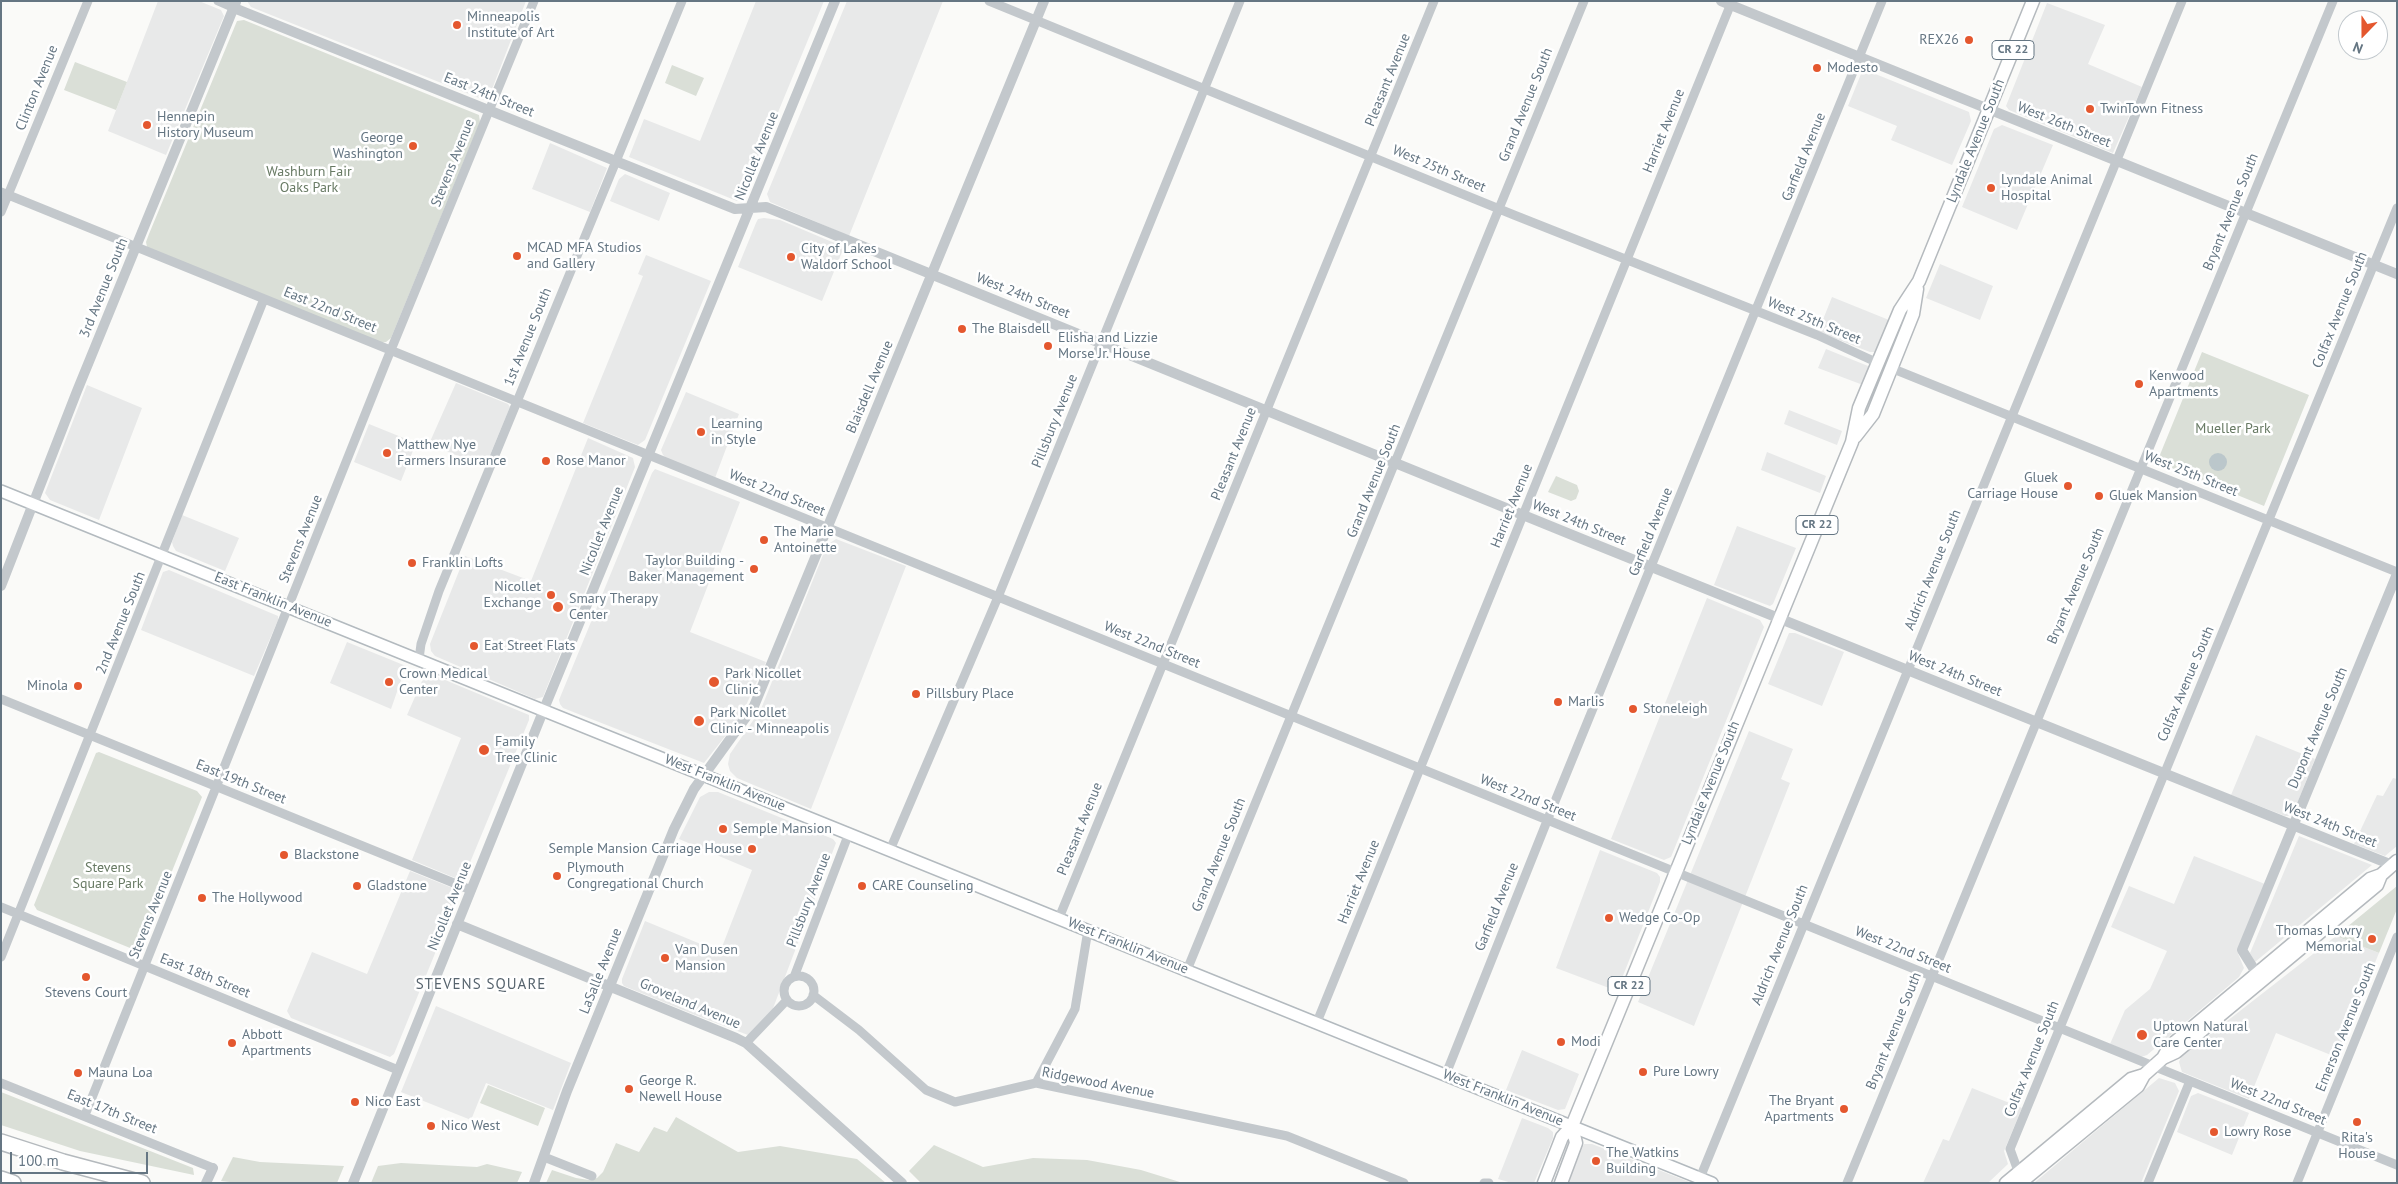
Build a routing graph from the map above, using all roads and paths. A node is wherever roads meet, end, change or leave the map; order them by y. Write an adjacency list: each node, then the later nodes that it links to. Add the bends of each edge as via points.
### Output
1 (88, 1): 26 (street, Clinton Avenue)
2 (218, 1): 17 (street, East 24th Street)
3 (534, 1): 22 (street, Stevens Avenue)
4 (682, 1): 25 (street, 1st Avenue South)
5 (835, 1): 27 (street, Nicollet Avenue)
6 (989, 1): 18 (street, West 25th Street)
7 (1044, 1): 18 (street, Blaisdell Avenue)
8 (1240, 1): 20 (street, Pillsbury Avenue)
9 (1434, 1): 23 (street, Pleasant Avenue)
10 (1584, 1): 28 (street, Grand Avenue South)
11 (1721, 1): 16 (street, West 26th Street)
12 (1882, 1): 19 (street, Garfield Avenue)
13 (2033, 1): 21 (main road, Lyndale Avenue South / CR 22)
14 (2182, 1): 24 (street, Aldrich Avenue South)
15 (2333, 1): 31 (street, Bryant Avenue South)
16 (1732, 3): 19 (street, West 26th Street); 33 (street, Harriet Avenue)
17 (235, 4): 22 (street, East 24th Street); 32 (street, 3rd Avenue South)
18 (1036, 21): 20 (street, West 25th Street); 35 (street, Blaisdell Avenue)
19 (1859, 57): 21 (street, West 26th Street); 39 (street, Garfield Avenue)
20 (1205, 88): 23 (street, West 25th Street); 40 (street, Pillsbury Avenue)
21 (1989, 109): 24 (street, West 26th Street); 37 (main road, Lyndale Avenue South / CR 22)
22 (490, 110): 25 (street, East 24th Street); 41 (street, Stevens Avenue)
23 (1372, 156): 28 (street, West 25th Street); 45 (street, Pleasant Avenue)
24 (2117, 161): 31 (street, West 26th Street); 46 (street, Aldrich Avenue South)
25 (616, 162): 27 (street, East 24th Street, via 735,209); 44 (street, 1st Avenue South)
26 (5, 193): 30 (street, Clinton Avenue); 32 (street, East 22nd Street)
27 (751, 208): 35 (street, West 24th Street, via 766,207); 48 (street, Nicollet Avenue)
28 (1498, 208): 33 (street, West 25th Street); 49 (street, Grand Avenue South)
29 (2397, 208): 34 (street, Colfax Avenue South)
30 (1, 212)
31 (2245, 214): 34 (street, West 26th Street); 50 (street, Bryant Avenue South)
32 (136, 247): 38 (street, East 22nd Street); 52 (street, 3rd Avenue South)
33 (1628, 260): 39 (street, West 25th Street); 53 (street, Harriet Avenue)
34 (2373, 265): 36 (street, West 26th Street); 54 (street, Colfax Avenue South)
35 (932, 274): 40 (street, West 24th Street); 55 (street, Blaisdell Avenue)
36 (2397, 274)
37 (1919, 281): 42 (main road, Lyndale Avenue South / CR 22, via 1900,310); 43 (main road, Lyndale Avenue South / CR 22, via 1913,314)
38 (264, 298): 41 (street, East 22nd Street); 56 (street, 2nd Avenue South)
39 (1756, 311): 42 (street, West 25th Street); 57 (street, Garfield Avenue)
40 (1102, 342): 45 (street, West 24th Street); 60 (street, Pillsbury Avenue)
41 (391, 349): 44 (street, East 22nd Street); 61 (street, Stevens Avenue)
42 (1878, 363): 47 (main road, Lyndale Avenue South / CR 22, via 1859,408)
43 (1891, 368): 46 (street, West 25th Street); 47 (main road, Lyndale Avenue South / CR 22, via 1872,414)
44 (517, 401): 48 (street, East 22nd Street); 63 (street, 1st Avenue South, via 439,591 420,644)
45 (1267, 411): 49 (street, West 24th Street); 64 (street, Pleasant Avenue)
46 (2012, 415): 50 (street, West 25th Street); 65 (street, Aldrich Avenue South)
47 (1852, 442): 62 (main road, Lyndale Avenue South / CR 22)
48 (648, 455): 55 (street, West 22nd Street); 67 (street, Nicollet Avenue)
49 (1396, 464): 53 (street, West 24th Street); 68 (street, Grand Avenue South)
50 (2140, 468): 54 (street, West 25th Street); 69 (street, Bryant Avenue South)
51 (1, 491): 52 (main road, East Franklin Avenue)
52 (34, 504): 56 (main road, East Franklin Avenue); 59 (street, 3rd Avenue South)
53 (1523, 515): 57 (street, West 24th Street); 71 (street, Harriet Avenue)
54 (2270, 520): 58 (street, West 25th Street); 72 (street, Colfax Avenue South)
55 (826, 528): 60 (street, West 22nd Street); 73 (street, Blaisdell Avenue, via 754,706)
56 (162, 556): 61 (main road, East Franklin Avenue); 70 (street, 2nd Avenue South)
57 (1652, 566): 62 (street, West 24th Street); 75 (street, Garfield Avenue)
58 (2397, 573): 76 (street, Dupont Avenue South)
59 (1, 586)
60 (998, 597): 64 (street, West 22nd Street); 78 (street, Pillsbury Avenue)
61 (289, 607): 63 (main road, East Franklin Avenue); 74 (street, Stevens Avenue)
62 (1779, 617): 65 (street, West 24th Street); 80 (main road, Lyndale Avenue South / CR 22)
63 (419, 658): 67 (main road, East Franklin Avenue)
64 (1163, 663): 68 (street, West 22nd Street); 85 (street, Pleasant Avenue)
65 (1908, 669): 69 (street, West 24th Street); 87 (street, Aldrich Avenue South)
66 (1, 699): 70 (street, East 19th Street)
67 (544, 710): 73 (main road, West Franklin Avenue); 82 (street, Nicollet Avenue)
68 (1291, 717): 71 (street, West 22nd Street); 92 (street, Grand Avenue South)
69 (2036, 721): 72 (street, West 24th Street); 94 (street, Bryant Avenue South)
70 (91, 736): 74 (street, East 19th Street); 84 (street, 2nd Avenue South)
71 (1419, 768): 75 (street, West 22nd Street); 99 (street, Harriet Avenue)
72 (2164, 773): 76 (street, West 24th Street); 100 (street, Colfax Avenue South)
73 (706, 775): 77 (main road, West Franklin Avenue); 96 (street, LaSalle Avenue, via 694,789 674,829)
74 (217, 787): 82 (street, East 19th Street); 91 (street, Stevens Avenue)
75 (1547, 821): 80 (street, West 22nd Street); 104 (street, Garfield Avenue)
76 (2293, 825): 79 (street, West 24th Street); 93 (street, Dupont Avenue South, via 2242,950)
77 (850, 833): 78 (main road, West Franklin Avenue); 95 (street, Pillsbury Avenue)
78 (890, 850): 85 (main road, West Franklin Avenue)
79 (2395, 864): 81 (main road)
80 (1675, 872): 87 (street, West 22nd Street); 109 (main road, Lyndale Avenue South / CR 22)
81 (2381, 875): 93 (main road, via 2370,879); 102 (main road, via 2377,885 2176,1052)
82 (471, 890): 86 (street, Nicollet Avenue)
83 (1, 908): 84 (street, East 18th Street)
84 (18, 914): 90 (street, 2nd Avenue South); 91 (street, East 18th Street)
85 (1059, 918): 88 (main road, West Franklin Avenue)
86 (457, 924): 96 (street, Groveland Avenue); 103 (street, Nicollet Avenue)
87 (1803, 924): 94 (street, West 22nd Street); 121 (street, Aldrich Avenue South)
88 (1088, 930): 92 (main road, West Franklin Avenue); 107 (street, via 1075,1009)
89 (2397, 938): 110 (street, Emerson Avenue South)
90 (1, 957)
91 (145, 966): 103 (street, East 18th Street); 108 (street, Stevens Avenue)
92 (1187, 970): 99 (main road, West Franklin Avenue)
93 (2257, 974): 102 (main road, via 2169,1047)
94 (1932, 976): 100 (street, West 22nd Street); 132 (street, Bryant Avenue South)
95 (794, 977): 97 (street, via 808,980 814,988); 98 (street, via 784,987)
96 (610, 986): 101 (street, Groveland Avenue); 113 (street, LaSalle Avenue)
97 (813, 995): 98 (street, via 809,1002 800,1006); 107 (street, Ridgewood Avenue, via 926,1090 955,1102)
98 (787, 1000): 101 (street)
99 (1317, 1022): 104 (main road, West Franklin Avenue)
100 (2060, 1028): 102 (street, West 22nd Street); 118 (street, Colfax Avenue South, via 2010,1148)
101 (746, 1044): 127 (street, Groveland Avenue)
102 (2159, 1062): 105 (street, West 22nd Street); 118 (main road, via 2144,1075 2138,1086)
103 (398, 1070): 125 (street, Nicollet Avenue)
104 (1446, 1074): 109 (main road, West Franklin Avenue)
105 (2190, 1081): 110 (street, West 22nd Street); 134 (street)
106 (1, 1083): 108 (street, East 17th Street)
107 (1036, 1083): 128 (street, Ridgewood Avenue, via 1287,1136)
108 (85, 1116): 115 (street, East 17th Street)
109 (1572, 1126): 119 (main road, via 1562,1137); 121 (main road, West Franklin Avenue); 131 (main road, via 1576,1143)
110 (2318, 1133): 114 (street, West 22nd Street); 135 (street, Emerson Avenue South)
111 (1, 1137): 116 (highway)
112 (1, 1142): 116 (highway)
113 (544, 1157): 117 (street); 126 (street, LaSalle Avenue)
114 (2397, 1165)
115 (212, 1171): 124 (street)
116 (97, 1172): 123 (highway)
117 (592, 1176)
118 (2020, 1177): 133 (main road)
119 (1543, 1180)
120 (2, 1181): 122 (highway)
121 (1707, 1181)
122 (13, 1183)
123 (142, 1183)
124 (206, 1183)
125 (353, 1183)
126 (534, 1183)
127 (902, 1183)
128 (1404, 1183)
129 (1484, 1183): 130 (street)
130 (1489, 1183)
131 (1561, 1183)
132 (1847, 1183)
133 (2006, 1183)
134 (2148, 1183)
135 (2297, 1183)

